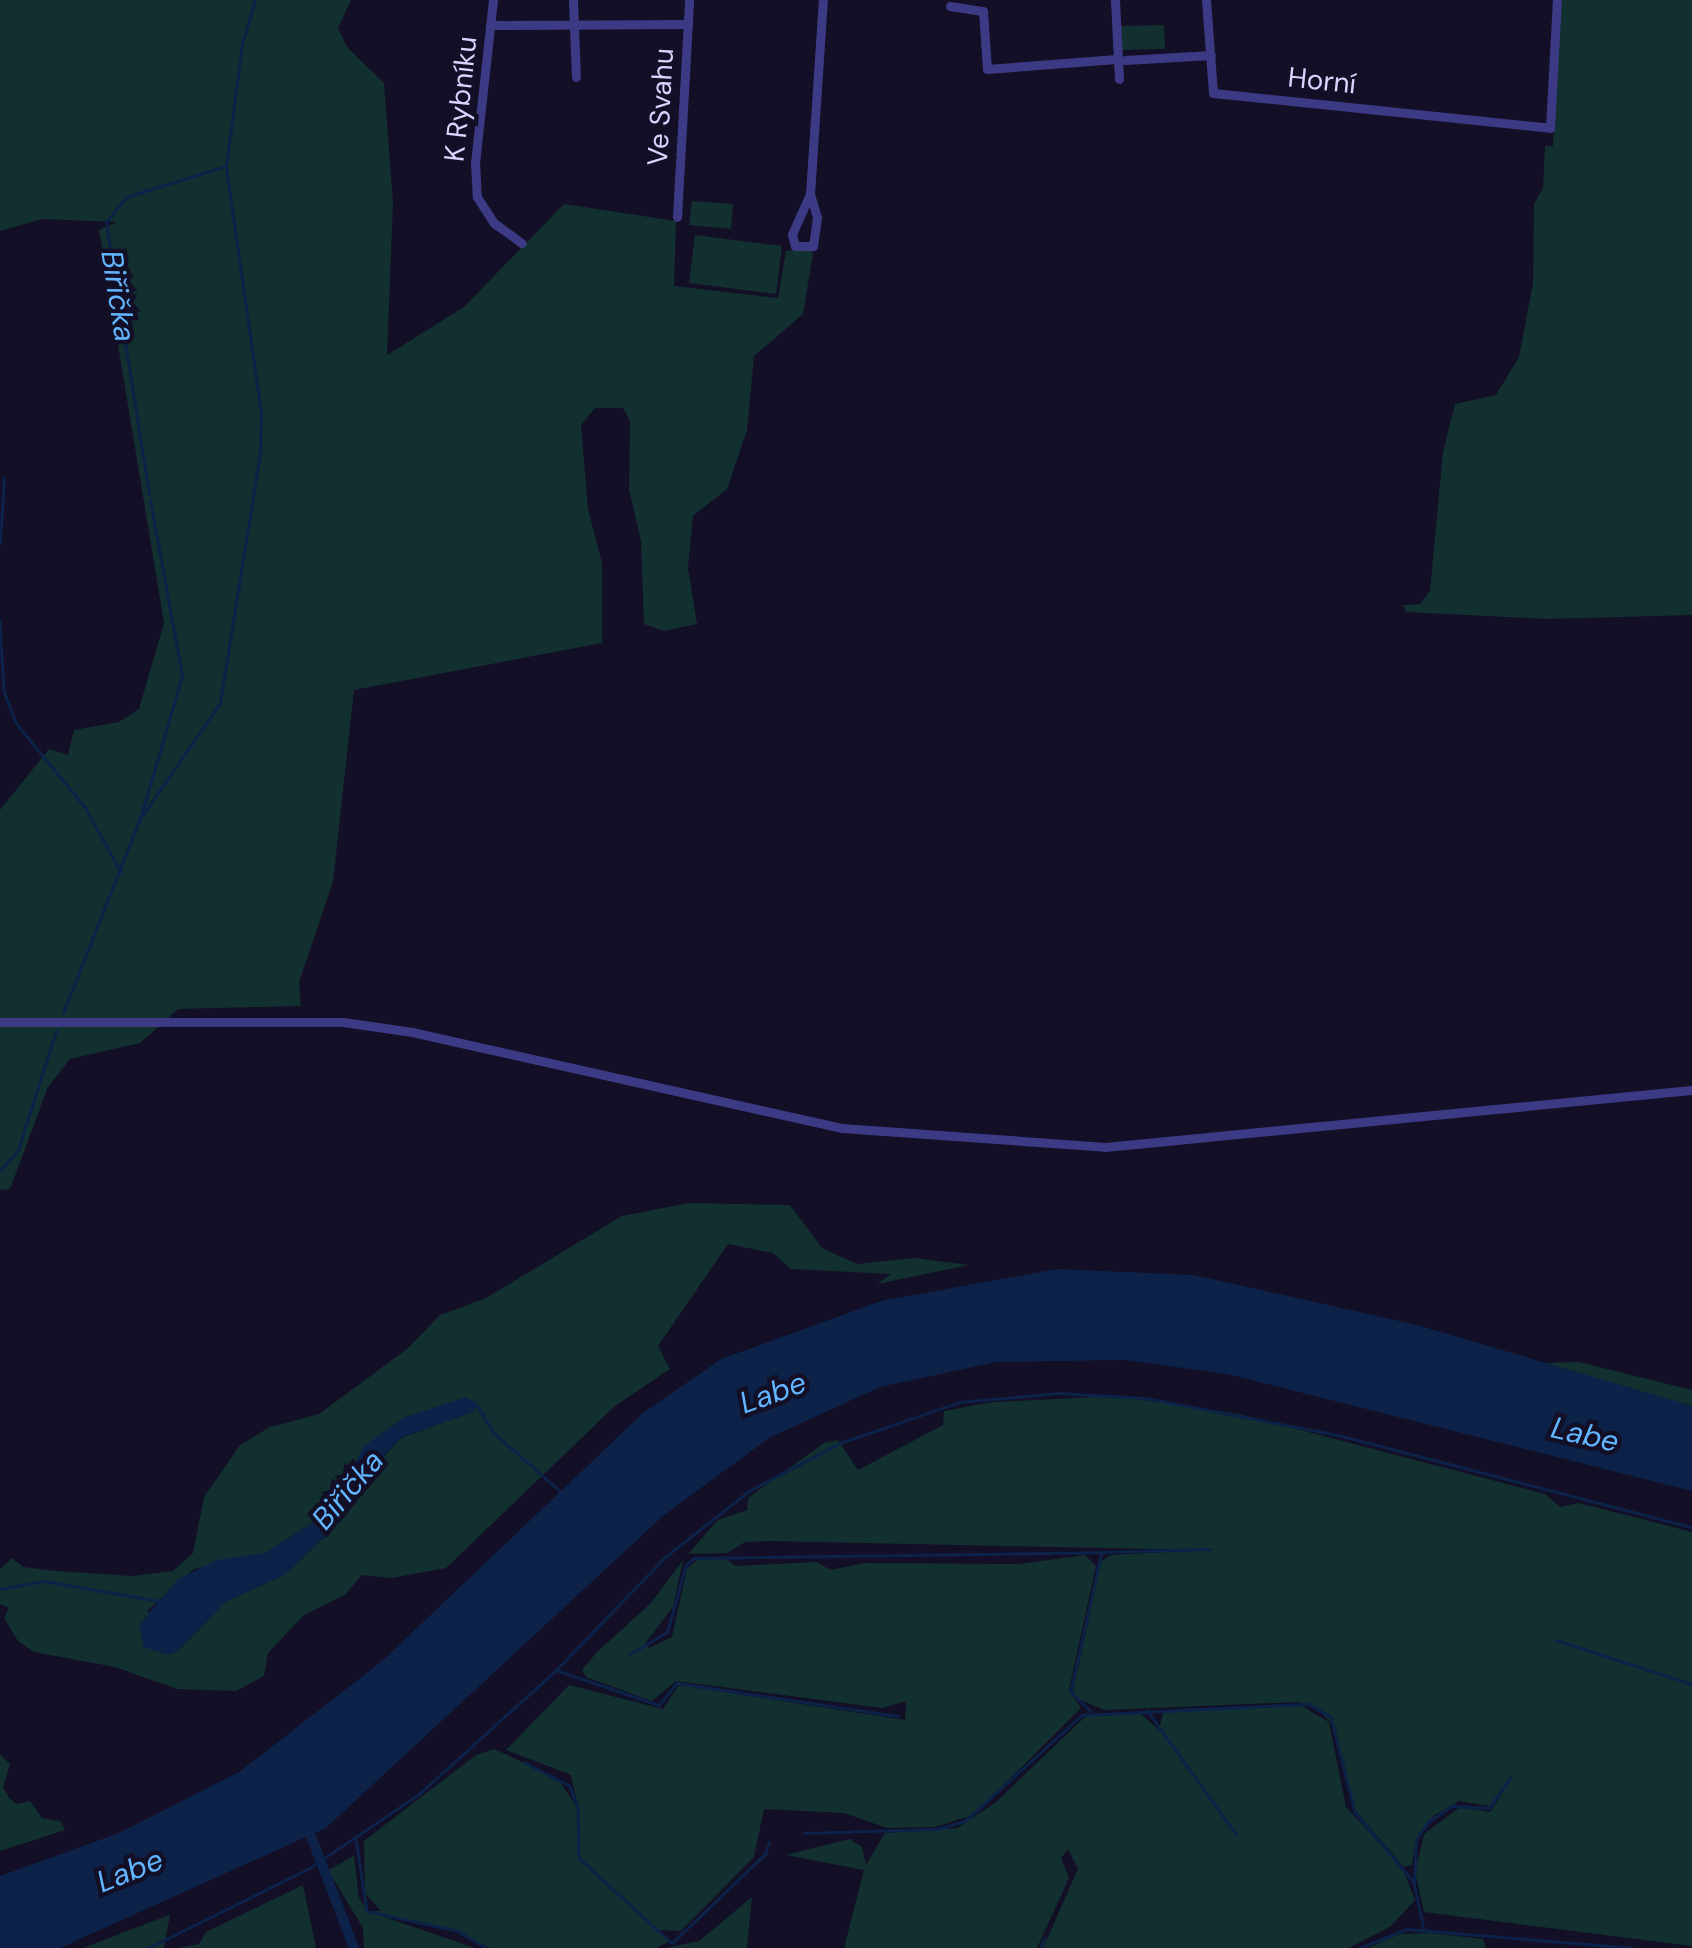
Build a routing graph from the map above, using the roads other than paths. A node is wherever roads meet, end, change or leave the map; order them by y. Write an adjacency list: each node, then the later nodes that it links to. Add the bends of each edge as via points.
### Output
1 (493, 0): 11 (street, K Rybníku)
2 (573, 0): 9 (street)
3 (689, 0): 10 (street, Ve Svahu)
4 (823, 0): 16 (street)
5 (1114, 0): 13 (street)
6 (1206, 0): 12 (street, Horní)
7 (1557, 0): 12 (street, Horní, via 1550,128 1213,93)
8 (950, 6): 13 (street, via 983,11 988,69)
9 (574, 23): 10 (street); 11 (street); 14 (street)
10 (688, 24): 17 (street, Ve Svahu)
11 (490, 26): 18 (street, K Rybníku, via 477,196 494,223)
12 (1211, 55): 13 (street)
13 (1121, 59): 15 (street)
14 (576, 77)
15 (1119, 79)
16 (810, 194): 16 (street, via 818,217 813,246 795,246 792,234)
17 (677, 217)
18 (522, 243)
19 (0, 1022): 20 (street, via 280,1017 378,1026 842,1128 1077,1146 1143,1146)
20 (1692, 1090)

